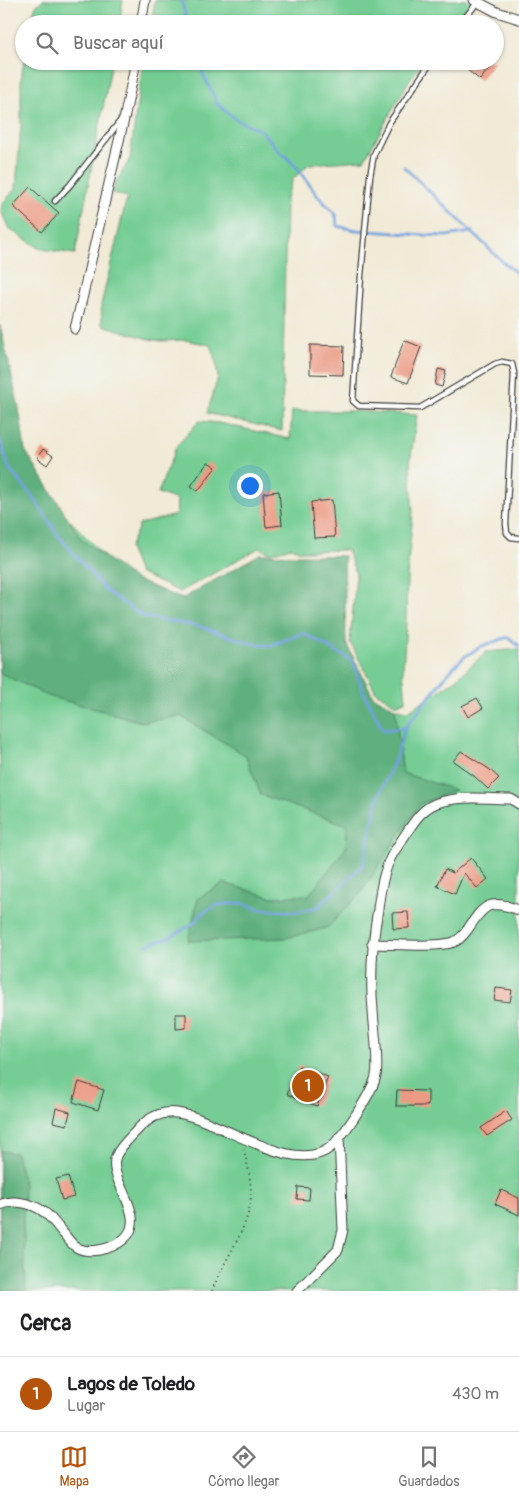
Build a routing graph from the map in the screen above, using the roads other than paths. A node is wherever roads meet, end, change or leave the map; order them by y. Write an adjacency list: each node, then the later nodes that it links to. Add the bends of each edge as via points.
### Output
1 (145, 0): 4 (street)
2 (476, 1): 3 (street); 5 (lane)
3 (487, 4): 6 (street)
4 (142, 15)
5 (466, 15)
6 (519, 19)
7 (134, 70): 9 (street)
8 (426, 70): 12 (lane, via 390,123 374,154 353,401 362,406 420,408 495,364 512,364 506,524 507,533)
9 (125, 115): 10 (lane); 11 (street)
10 (55, 201)
11 (75, 330)
12 (519, 538)
13 (519, 804): 15 (street, via 511,799 452,799 419,814 390,860 381,888)
14 (519, 910): 15 (street, via 497,905 483,908 460,939 453,942)
15 (372, 944): 16 (street, via 376,1076)
16 (339, 1137): 17 (street, via 330,1148 302,1157 176,1113 148,1119 115,1158 115,1172 129,1205 131,1228 124,1239 105,1249 76,1247 44,1212 24,1202); 18 (street, via 341,1244)
17 (0, 1205)
18 (297, 1291)

